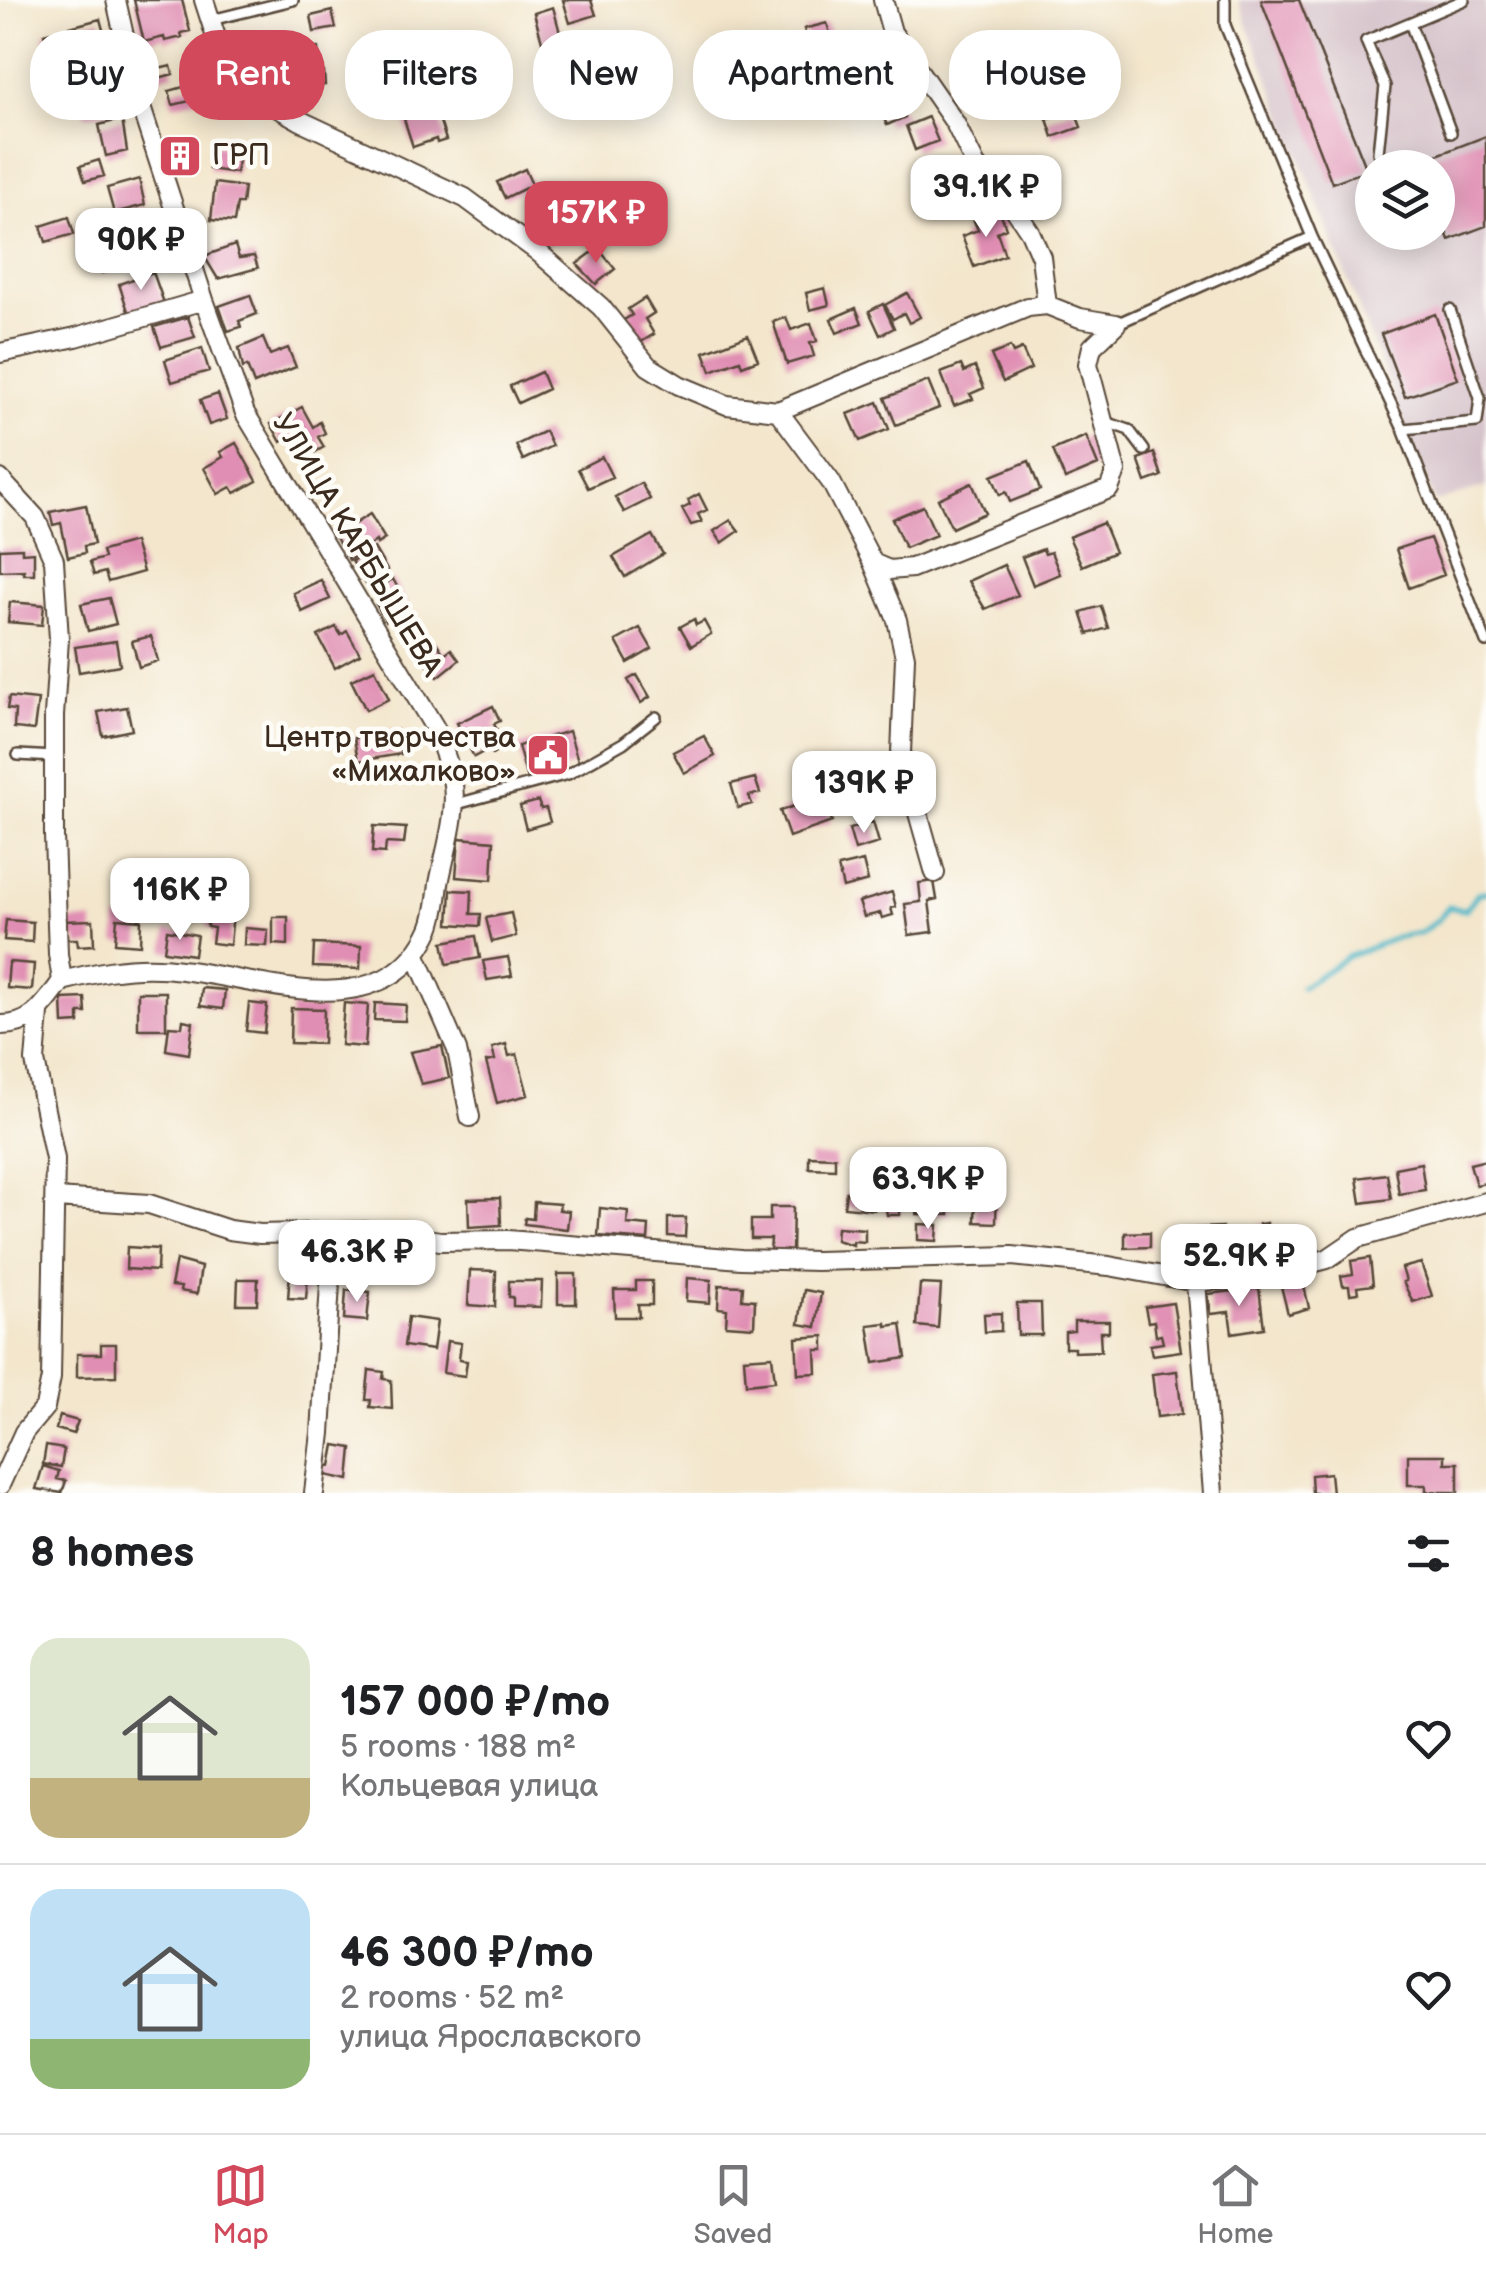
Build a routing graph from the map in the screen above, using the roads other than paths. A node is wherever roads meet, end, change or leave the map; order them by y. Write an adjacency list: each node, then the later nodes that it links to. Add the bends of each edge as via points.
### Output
1 (116, 0): 12 (street, УЛИЦА КАРБЫШЕВА, via 138,98)
2 (204, 0): 7 (street)
3 (293, 0): 7 (lane)
4 (883, 0): 13 (street, via 892,32 955,123 976,166 1030,232 1041,257)
5 (1225, 0): 11 (lane, via 1224,25)
6 (1464, 0): 8 (lane)
7 (210, 20): 17 (street, via 224,62 242,88 465,198 601,307 664,376 713,401)
8 (1410, 23): 9 (lane); 10 (lane, via 1366,41 1384,86)
9 (1451, 133)
10 (1378, 150)
11 (1312, 237): 15 (lane); 20 (lane)
12 (204, 300): 16 (street); 28 (street, УЛИЦА КАРБЫШЕВА, via 245,413 435,728 452,777)
13 (1047, 306): 15 (street); 17 (street, via 1023,308)
14 (1450, 310): 19 (lane, via 1480,398)
15 (1116, 324): 18 (street, via 1088,358)
16 (0, 354)
17 (778, 411): 23 (street, via 831,482)
18 (1101, 420): 21 (lane, via 1129,430); 23 (street, via 1116,471 1106,491 912,568 894,571)
19 (1481, 423): 20 (lane)
20 (1404, 429): 24 (lane)
21 (1144, 450)
22 (0, 478): 27 (street, via 41,527 54,560)
23 (873, 563): 29 (street, via 903,640 901,753)
24 (1486, 642)
25 (656, 717): 28 (lane, via 568,774)
26 (18, 755): 27 (lane)
27 (55, 757): 31 (street)
28 (453, 806): 30 (street, УЛИЦА КАРБЫШЕВА, via 433,920)
29 (934, 872)
30 (416, 952): 31 (street, via 385,980 355,990 163,968); 34 (street, via 457,1050)
31 (62, 981): 32 (street)
32 (39, 1013): 33 (street); 35 (street, via 35,1061)
33 (0, 1026)
34 (470, 1117)
35 (56, 1198): 37 (street, via 149,1204 229,1230); 39 (street, via 48,1400 24,1432)
36 (1486, 1202): 38 (street, via 1358,1238 1327,1259 1267,1275)
37 (333, 1234): 38 (street, via 391,1232 440,1241 508,1240 741,1260 1012,1256); 40 (street)
38 (1196, 1282): 41 (street)
39 (0, 1485)
40 (314, 1493)
41 (1213, 1493)

